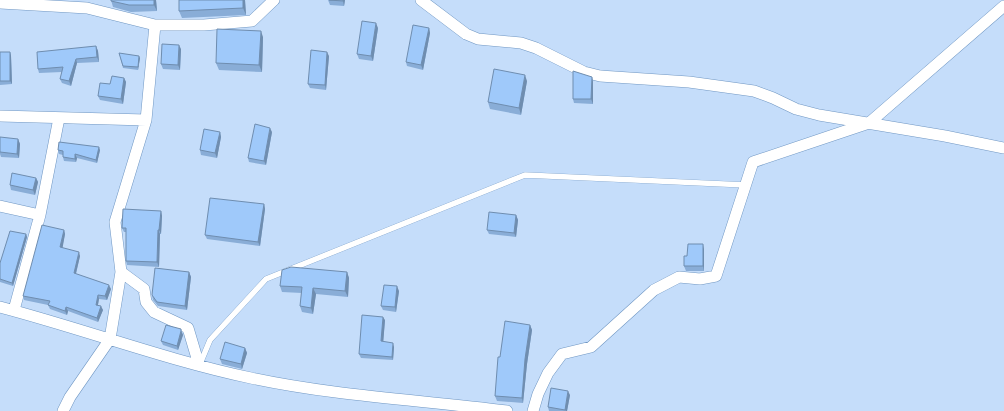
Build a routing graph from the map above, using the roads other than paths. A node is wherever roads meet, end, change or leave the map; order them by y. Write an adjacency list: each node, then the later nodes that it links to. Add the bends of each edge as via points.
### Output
1 (274, 0): 6 (street, via 252,20 204,25)
2 (421, 0): 10 (street, via 466,34 478,39 521,43 584,72 600,76 689,82 754,91 796,109)
3 (0, 4): 4 (street)
4 (87, 4): 6 (street)
5 (1004, 6): 10 (street)
6 (155, 24): 9 (street)
7 (0, 116): 8 (street)
8 (58, 118): 9 (street); 14 (street)
9 (146, 120): 15 (street, via 115,222)
10 (869, 123): 11 (street); 12 (street, via 753,162)
11 (1004, 148)
12 (746, 185): 19 (lane, via 524,175 266,279 210,340); 22 (street, via 716,276 680,277 654,290 591,347 562,354 548,373)
13 (0, 206): 14 (street)
14 (40, 215): 17 (street)
15 (120, 272): 18 (street); 19 (street, via 144,289 146,302 154,312 188,328)
16 (0, 306): 17 (street)
17 (14, 310): 18 (street)
18 (110, 339): 19 (street); 20 (street)
19 (199, 365): 21 (street, via 305,388)
20 (63, 411)
21 (507, 411)
22 (533, 411)

